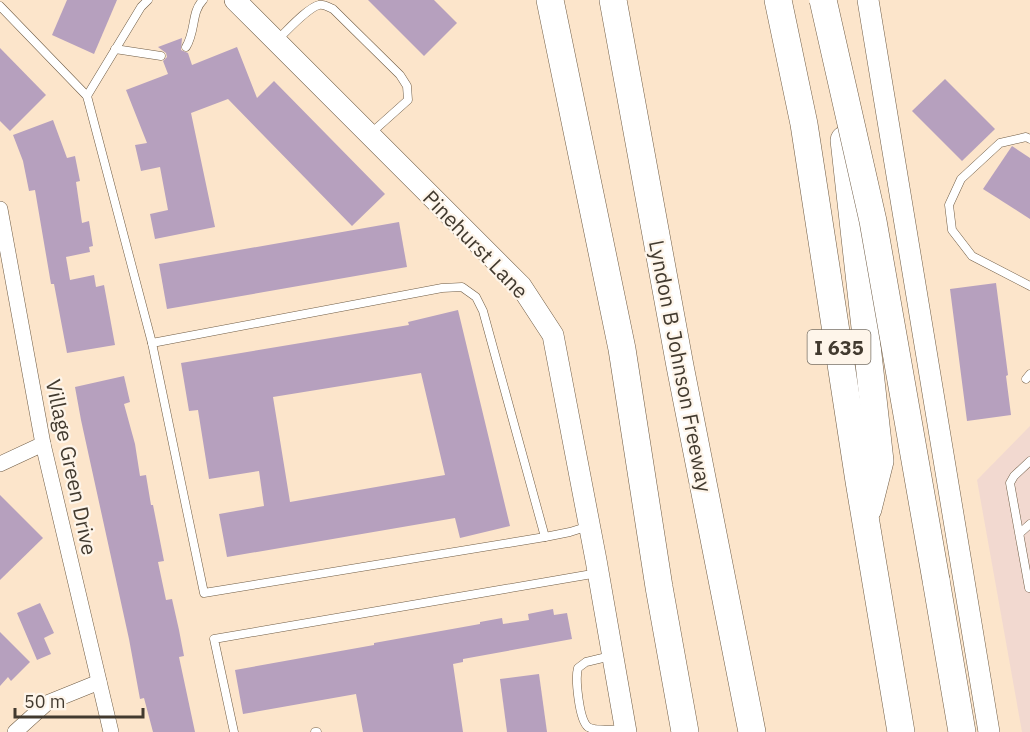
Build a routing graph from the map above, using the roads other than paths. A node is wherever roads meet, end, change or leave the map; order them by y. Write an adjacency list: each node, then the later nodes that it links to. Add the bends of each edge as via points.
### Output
1 (148, 0): 13 (lane)
2 (203, 0): 12 (lane)
3 (235, 0): 11 (street, Pinehurst Lane)
4 (550, 0): 37 (highway, via 622,349)
5 (613, 0): 38 (highway, Lyndon B Johnson Freeway)
6 (778, 0): 24 (highway, I 635, via 804,124)
7 (823, 0): 40 (highway, bridge, via 873,221)
8 (828, 0): 24 (highway, via 880,461)
9 (868, 0): 41 (street)
10 (0, 6): 15 (lane)
11 (276, 41): 16 (street, Pinehurst Lane); 16 (lane, via 317,5 325,5 400,75 407,86 408,100)
12 (186, 47)
13 (116, 49): 14 (lane); 15 (lane)
14 (161, 56)
15 (87, 96): 20 (lane)
16 (369, 135): 26 (street, Pinehurst Lane, via 521,286 554,335)
17 (1030, 139): 19 (lane, via 1000,143 961,179 949,205 952,230 972,256)
18 (0, 209): 21 (street, Village Green Drive)
19 (1030, 286)
20 (152, 343): 28 (lane, via 462,287 476,297 483,311); 28 (lane, via 204,593)
21 (43, 444): 23 (street); 32 (street, Village Green Drive)
22 (1030, 461): 27 (lane, via 1010,483)
23 (0, 464)
24 (865, 519): 39 (highway, I 635)
25 (1030, 524): 27 (lane)
26 (588, 526): 28 (lane); 29 (street, Pinehurst Lane)
27 (1020, 533): 30 (lane)
28 (545, 537)
29 (598, 573): 31 (street, Pinehurst Lane); 36 (lane, via 214,639)
30 (1030, 589)
31 (612, 656): 33 (street, Pinehurst Lane); 33 (lane, via 586,662 578,668 575,678 588,728)
32 (99, 682): 34 (street, via 47,703); 35 (street, Village Green Drive)
33 (626, 730)
34 (15, 732)
35 (111, 732)
36 (234, 732)
37 (686, 732)
38 (752, 732)
39 (901, 732)
40 (962, 732)
41 (989, 732)

